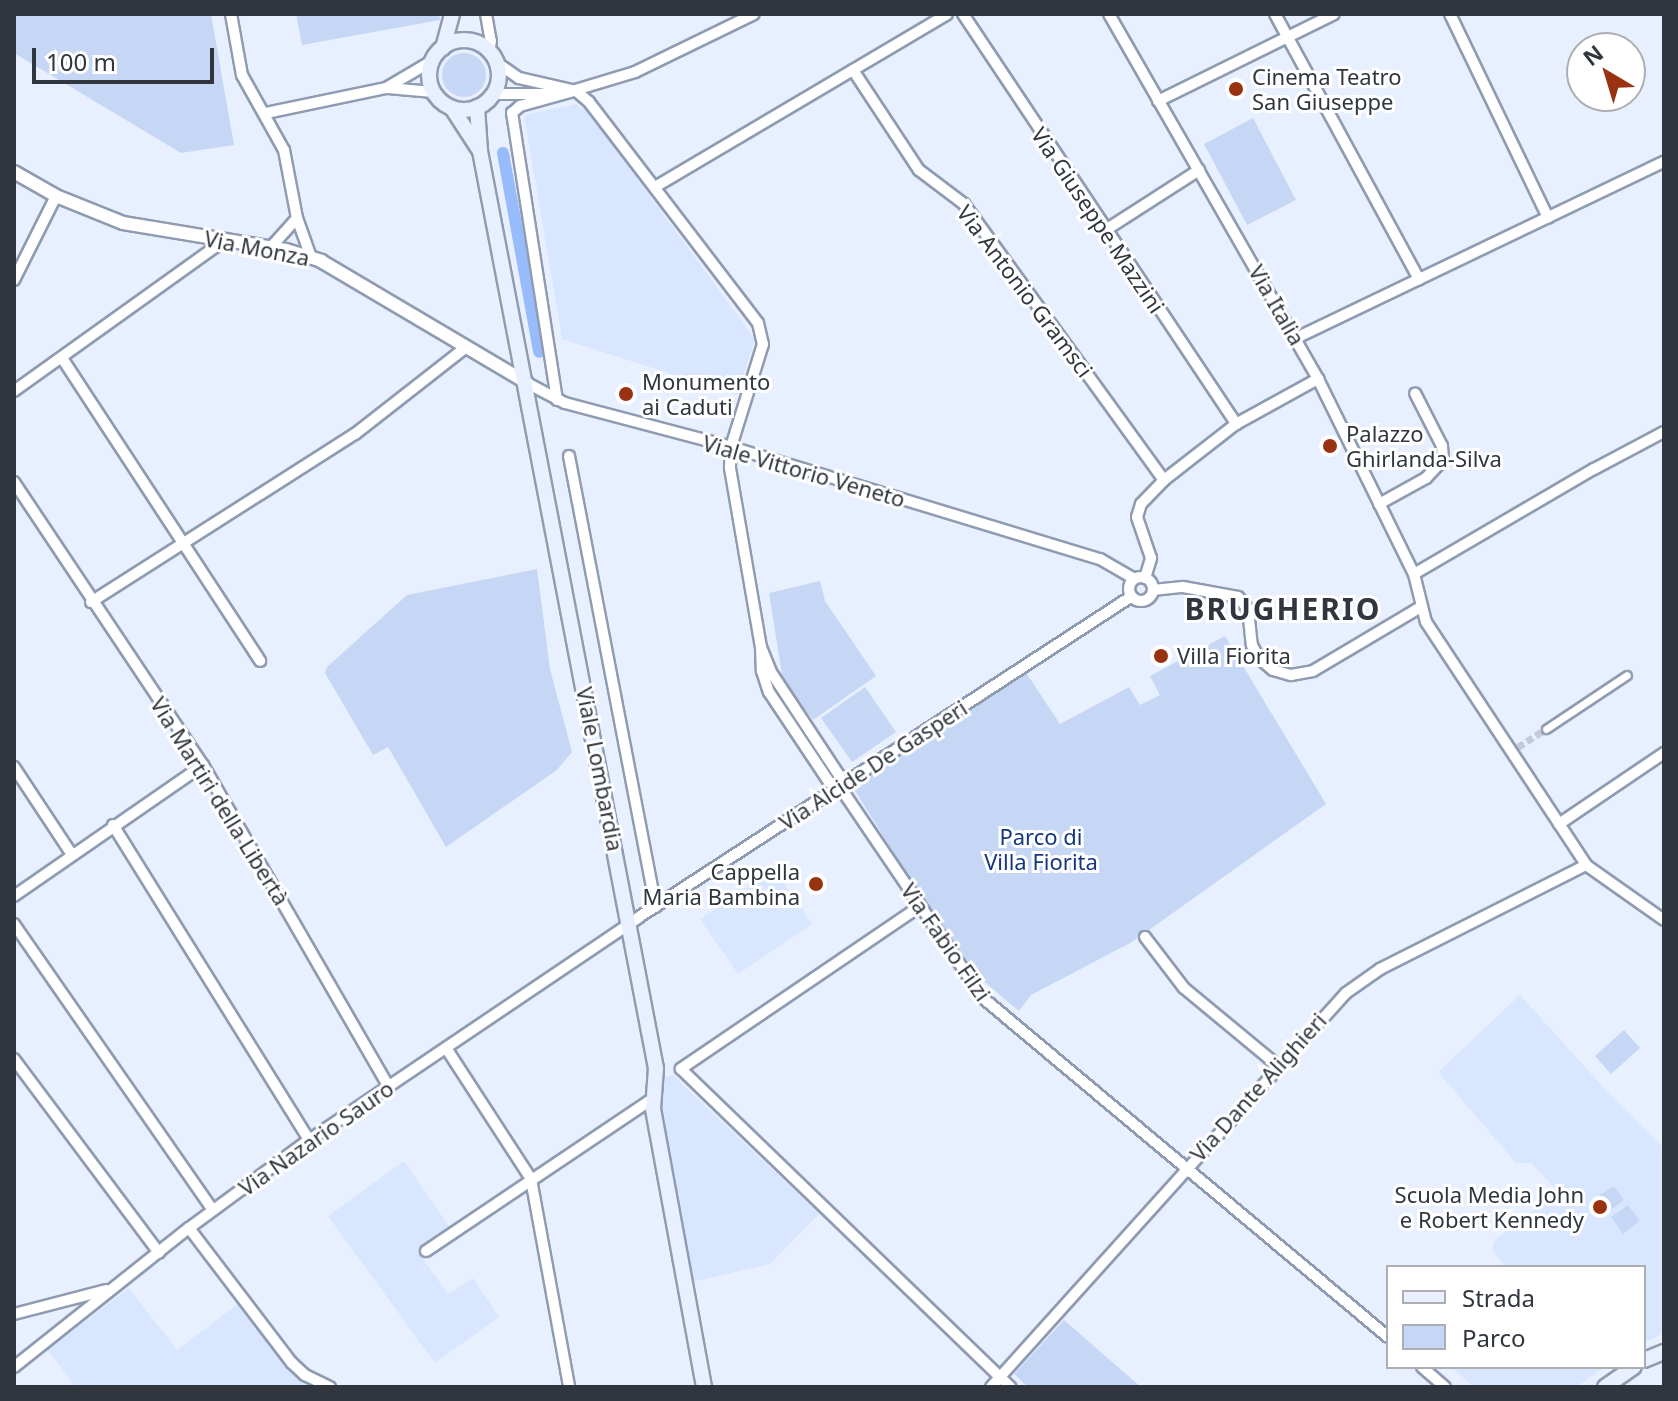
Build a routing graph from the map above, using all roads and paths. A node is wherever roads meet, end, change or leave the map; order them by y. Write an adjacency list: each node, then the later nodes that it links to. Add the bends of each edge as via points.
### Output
1 (231, 14): 24 (street, via 242,75)
2 (454, 14): 12 (main road); 13 (main road)
3 (486, 14): 14 (street)
4 (754, 14): 18 (street, via 635,72)
5 (947, 14): 16 (street)
6 (963, 14): 33 (street, Via Giuseppe Mazzini)
7 (1109, 14): 21 (street, Via Italia)
8 (1275, 14): 11 (street)
9 (1334, 14): 11 (street)
10 (1450, 14): 32 (street)
11 (1287, 37): 21 (street); 37 (street)
12 (473, 41): 13 (main road); 14 (main road)
13 (443, 48): 15 (main road)
14 (492, 57): 18 (street, via 519,78); 20 (main road, via 497,84)
15 (432, 61): 17 (street); 19 (main road)
16 (853, 70): 29 (street); 51 (street, Via Antonio Gramsci, via 919,170 964,204)
17 (386, 88): 19 (street); 24 (street)
18 (576, 91): 20 (street); 29 (street, Via Fabio Filzi); 46 (street, via 520,106 512,113)
19 (433, 92): 23 (main road)
20 (493, 94): 22 (main road)
21 (1158, 101): 27 (street, Via Italia)
22 (477, 107): 23 (main road); 25 (main road, Viale Lombardia)
23 (452, 108): 25 (main road, Viale Lombardia)
24 (266, 113): 31 (street, via 284,150)
25 (480, 151): 43 (main road, Viale Lombardia)
26 (1664, 162): 32 (street)
27 (1199, 170): 33 (street); 39 (street, Via Italia)
28 (14, 172): 30 (street, Via Monza)
29 (655, 187): 49 (street, Via Fabio Filzi, via 758,323 763,344)
30 (56, 196): 34 (street, Via Monza, via 123,223); 38 (street)
31 (297, 218): 35 (street); 36 (street)
32 (1548, 218): 37 (street)
33 (1104, 231): 47 (street, Via Giuseppe Mazzini)
34 (225, 240): 35 (street, Via Monza); 41 (street)
35 (271, 247): 36 (street, Via Monza)
36 (311, 257): 40 (street, Via Monza)
37 (1419, 279): 39 (street)
38 (14, 280)
39 (1296, 338): 42 (street, Via Italia)
40 (465, 348): 43 (street, Via Monza); 56 (street, via 355,434)
41 (62, 358): 44 (street); 56 (street)
42 (1318, 379): 47 (street); 53 (street, Via Italia)
43 (527, 383): 46 (street, Viale Vittorio Veneto); 81 (main road, Viale Lombardia)
44 (14, 391)
45 (1415, 393): 53 (street, via 1442,446 1443,460 1429,476)
46 (557, 400): 49 (street, Viale Vittorio Veneto)
47 (1236, 424): 51 (street)
48 (1664, 432): 59 (street)
49 (731, 447): 58 (street, Viale Vittorio Veneto); 71 (street, Via Fabio Filzi, via 731,480 762,671 769,692 829,782)
50 (569, 456): 77 (street, Viale Lombardia)
51 (1164, 480): 54 (street)
52 (14, 482): 63 (street, Via Martiri della Libertà)
53 (1379, 504): 59 (street, Via Italia)
54 (1137, 513): 55 (street); 60 (street, via 1151,558)
55 (1129, 523)
56 (184, 542): 63 (street); 65 (street)
57 (1096, 550): 58 (street)
58 (1084, 554): 60 (street, Viale Vittorio Veneto)
59 (1414, 574): 64 (street, Via Italia)
60 (1140, 578): 61 (street); 62 (street, via 1130,586)
61 (1153, 590): 62 (street, via 1143,601); 64 (street, via 1232,594 1248,609 1259,658 1273,670 1291,675 1313,671)
62 (1132, 596): 71 (street, Via Alcide De Gasperi)
63 (91, 602): 69 (street, Via Martiri della Libertà)
64 (1421, 607): 72 (street, Via Italia)
65 (260, 661)
66 (1627, 675): 67 (street)
67 (1546, 729)
68 (1664, 753): 72 (street)
69 (203, 765): 73 (street); 86 (street, Via Martiri della Libertà)
70 (14, 767): 74 (street)
71 (840, 787): 77 (street, Via Alcide De Gasperi); 78 (street, Via Fabio Filzi)
72 (1559, 824): 75 (street, Via Italia)
73 (113, 825): 74 (street); 88 (street)
74 (71, 853): 76 (street)
75 (1586, 865): 79 (street); 85 (street, Via Dante Alighieri, via 1368,976)
76 (14, 896)
77 (656, 907): 81 (street, Via Alcide De Gasperi)
78 (919, 907): 89 (street, Via Fabio Filzi, via 989,1005); 101 (street, via 681,1069)
79 (1664, 920)
80 (14, 924): 91 (street)
81 (629, 924): 83 (street, Via Nazario Sauro); 87 (main road, Viale Lombardia, via 656,1068)
82 (1145, 937): 85 (street, via 1184,988)
83 (446, 1048): 86 (street, Via Nazario Sauro); 90 (street)
84 (14, 1059): 94 (street)
85 (1277, 1065): 89 (street, Via Dante Alighieri)
86 (389, 1087): 88 (street, Via Nazario Sauro)
87 (652, 1099): 90 (street); 104 (main road, Viale Lombardia)
88 (309, 1140): 91 (street, Via Nazario Sauro)
89 (1185, 1168): 97 (street, Via Fabio Filzi); 101 (street, Via Dante Alighieri)
90 (531, 1179): 93 (street); 103 (street)
91 (213, 1210): 92 (street, Via Nazario Sauro)
92 (189, 1228): 94 (street, Via Nazario Sauro); 102 (street, via 292,1363)
93 (426, 1251)
94 (159, 1253): 95 (street, Via Nazario Sauro)
95 (112, 1288): 96 (street); 98 (street, Via Nazario Sauro)
96 (14, 1314)
97 (1386, 1335)
98 (14, 1367)
99 (1424, 1369): 107 (street)
100 (1631, 1369): 108 (main road)
101 (1000, 1377): 105 (street, Via Dante Alighieri); 106 (street)
102 (330, 1387)
103 (569, 1387)
104 (704, 1387)
105 (991, 1387)
106 (1010, 1387)
107 (1445, 1387)
108 (1605, 1387)

